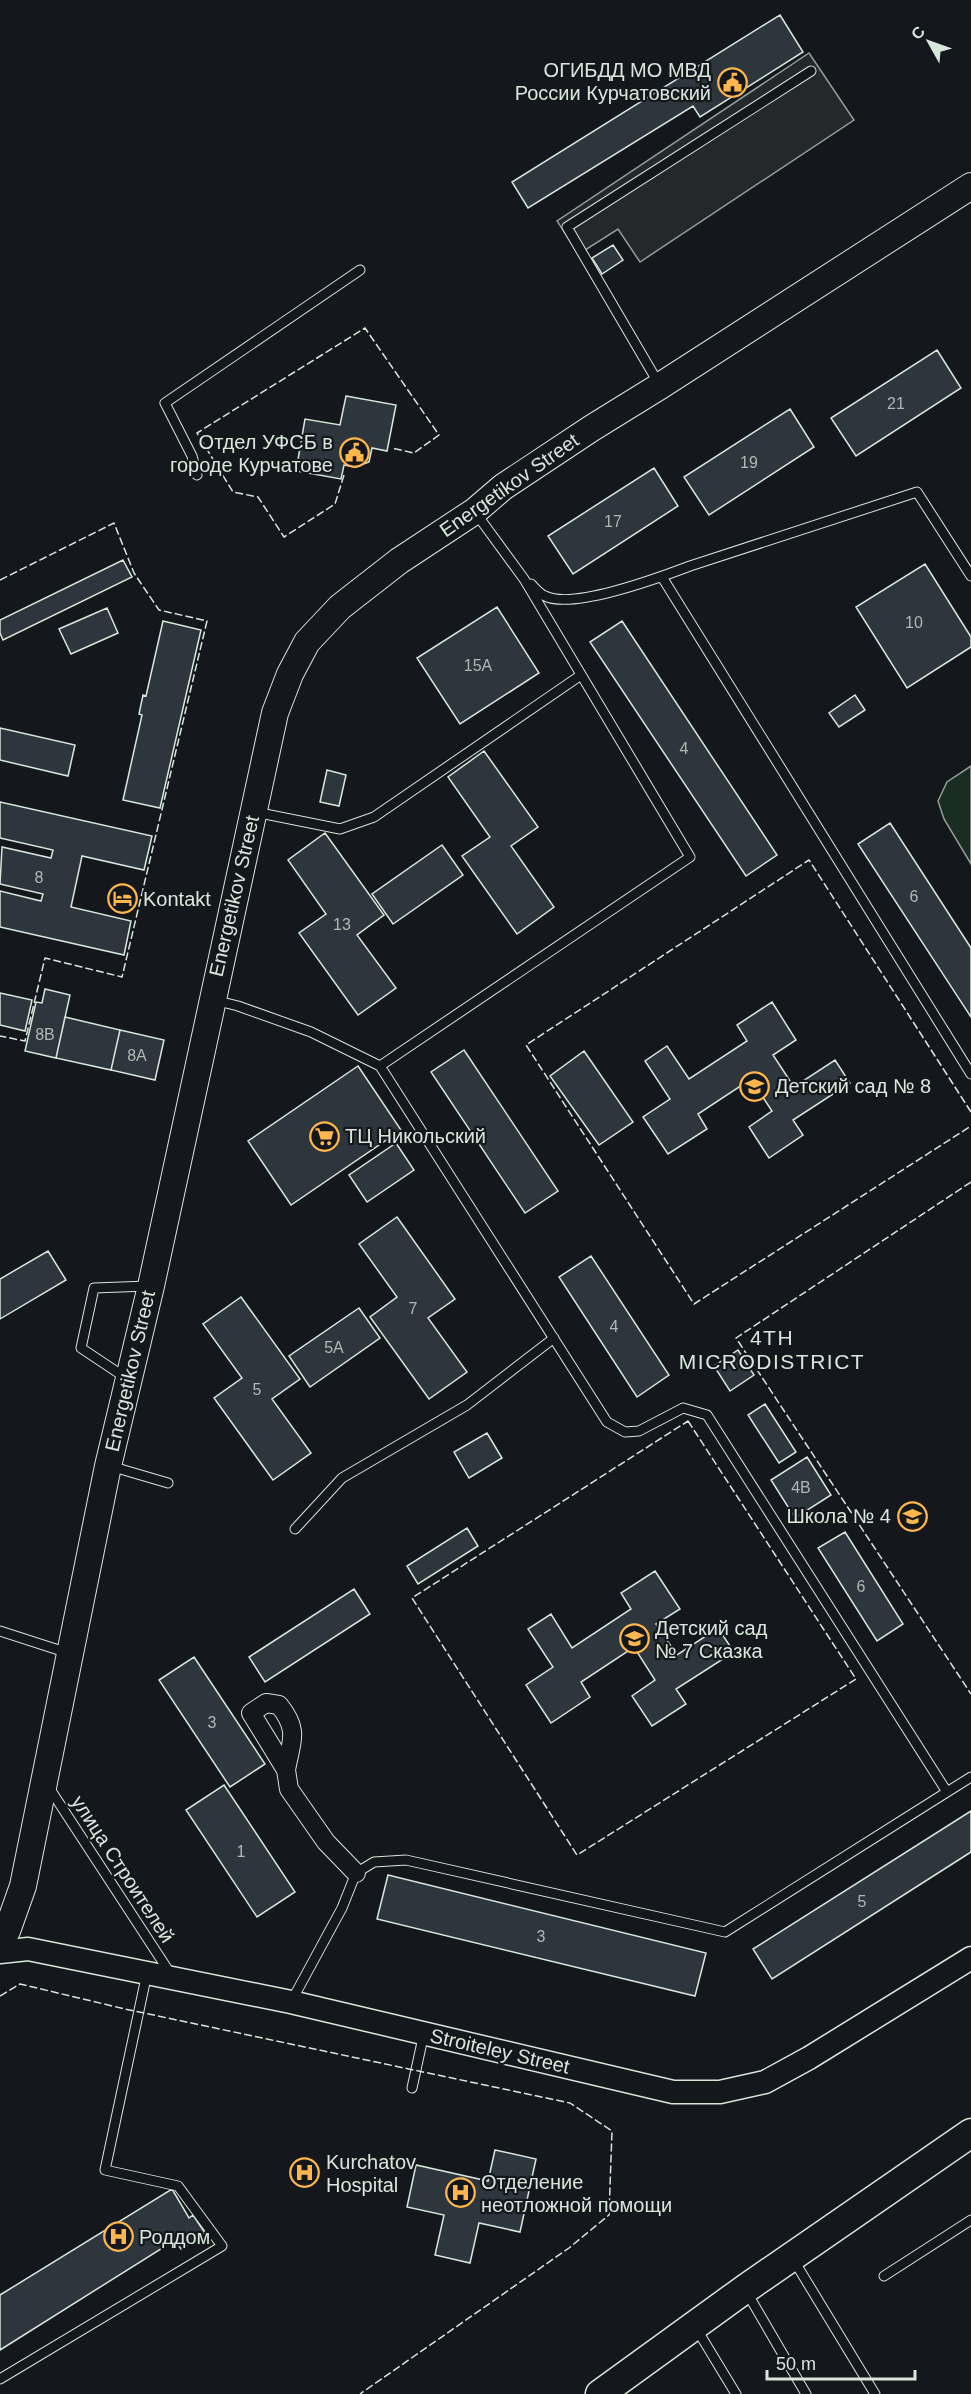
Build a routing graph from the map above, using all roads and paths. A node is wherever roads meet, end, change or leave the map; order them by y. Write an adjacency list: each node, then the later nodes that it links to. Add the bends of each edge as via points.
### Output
1 (811, 71): 4 (lane, via 567,227)
2 (971, 186): 4 (main road, Energetikov Street)
3 (360, 270): 5 (lane, via 165,404 192,456)
4 (660, 386): 6 (main road, Energetikov Street, via 503,487)
5 (197, 476)
6 (475, 511): 9 (lane); 11 (main road, Energetikov Street, via 399,561 339,608 307,642 275,713)
7 (971, 576): 8 (lane, via 917,492)
8 (662, 577): 9 (lane, via 569,600 546,597); 14 (lane)
9 (524, 579): 10 (lane)
10 (581, 675): 11 (lane, via 374,818 339,829); 13 (lane, via 690,857)
11 (253, 812): 12 (main road, Energetikov Street)
12 (211, 1000): 13 (lane, via 310,1032); 15 (main road, Energetikov Street)
13 (380, 1065): 16 (lane)
14 (971, 1074)
15 (151, 1286): 17 (main road, Energetikov Street); 17 (lane, via 94,1288 81,1348)
16 (554, 1338): 20 (lane, via 467,1404 342,1478); 26 (lane, via 607,1422 624,1432 639,1431 682,1408 707,1415)
17 (129, 1380): 18 (main road, Energetikov Street)
18 (108, 1466): 19 (lane); 22 (main road, Energetikov Street)
19 (168, 1483)
20 (295, 1529)
21 (0, 1631): 22 (lane)
22 (70, 1654): 25 (main road, Energetikov Street)
23 (286, 1770): 27 (street, via 289,1789 326,1842)
24 (971, 1777): 26 (lane)
25 (44, 1779): 28 (main road, Energetikov Street, via 23,1886); 32 (lane, улица Строителей)
26 (947, 1792): 27 (lane, via 724,1932 406,1860 374,1862)
27 (356, 1873): 33 (lane, via 342,1908)
28 (0, 1941)
29 (0, 1952): 31 (street, Stroiteley Street, via 28,1949)
30 (971, 1958): 34 (street, Stroiteley Street, via 765,2082 720,2092 673,2092)
31 (147, 1973): 32 (street, Stroiteley Street); 42 (lane, via 105,2170 178,2186 222,2246)
32 (173, 1978): 33 (street, Stroiteley Street)
33 (291, 2002): 34 (street, Stroiteley Street)
34 (424, 2034): 35 (lane)
35 (412, 2088)
36 (971, 2133): 38 (main road)
37 (971, 2220): 39 (lane)
38 (792, 2257): 40 (main road); 46 (lane)
39 (884, 2276)
40 (745, 2289): 41 (main road); 45 (lane)
41 (694, 2326): 43 (main road); 44 (lane)
42 (0, 2379)
43 (600, 2394)
44 (736, 2394)
45 (806, 2394)
46 (875, 2394)

